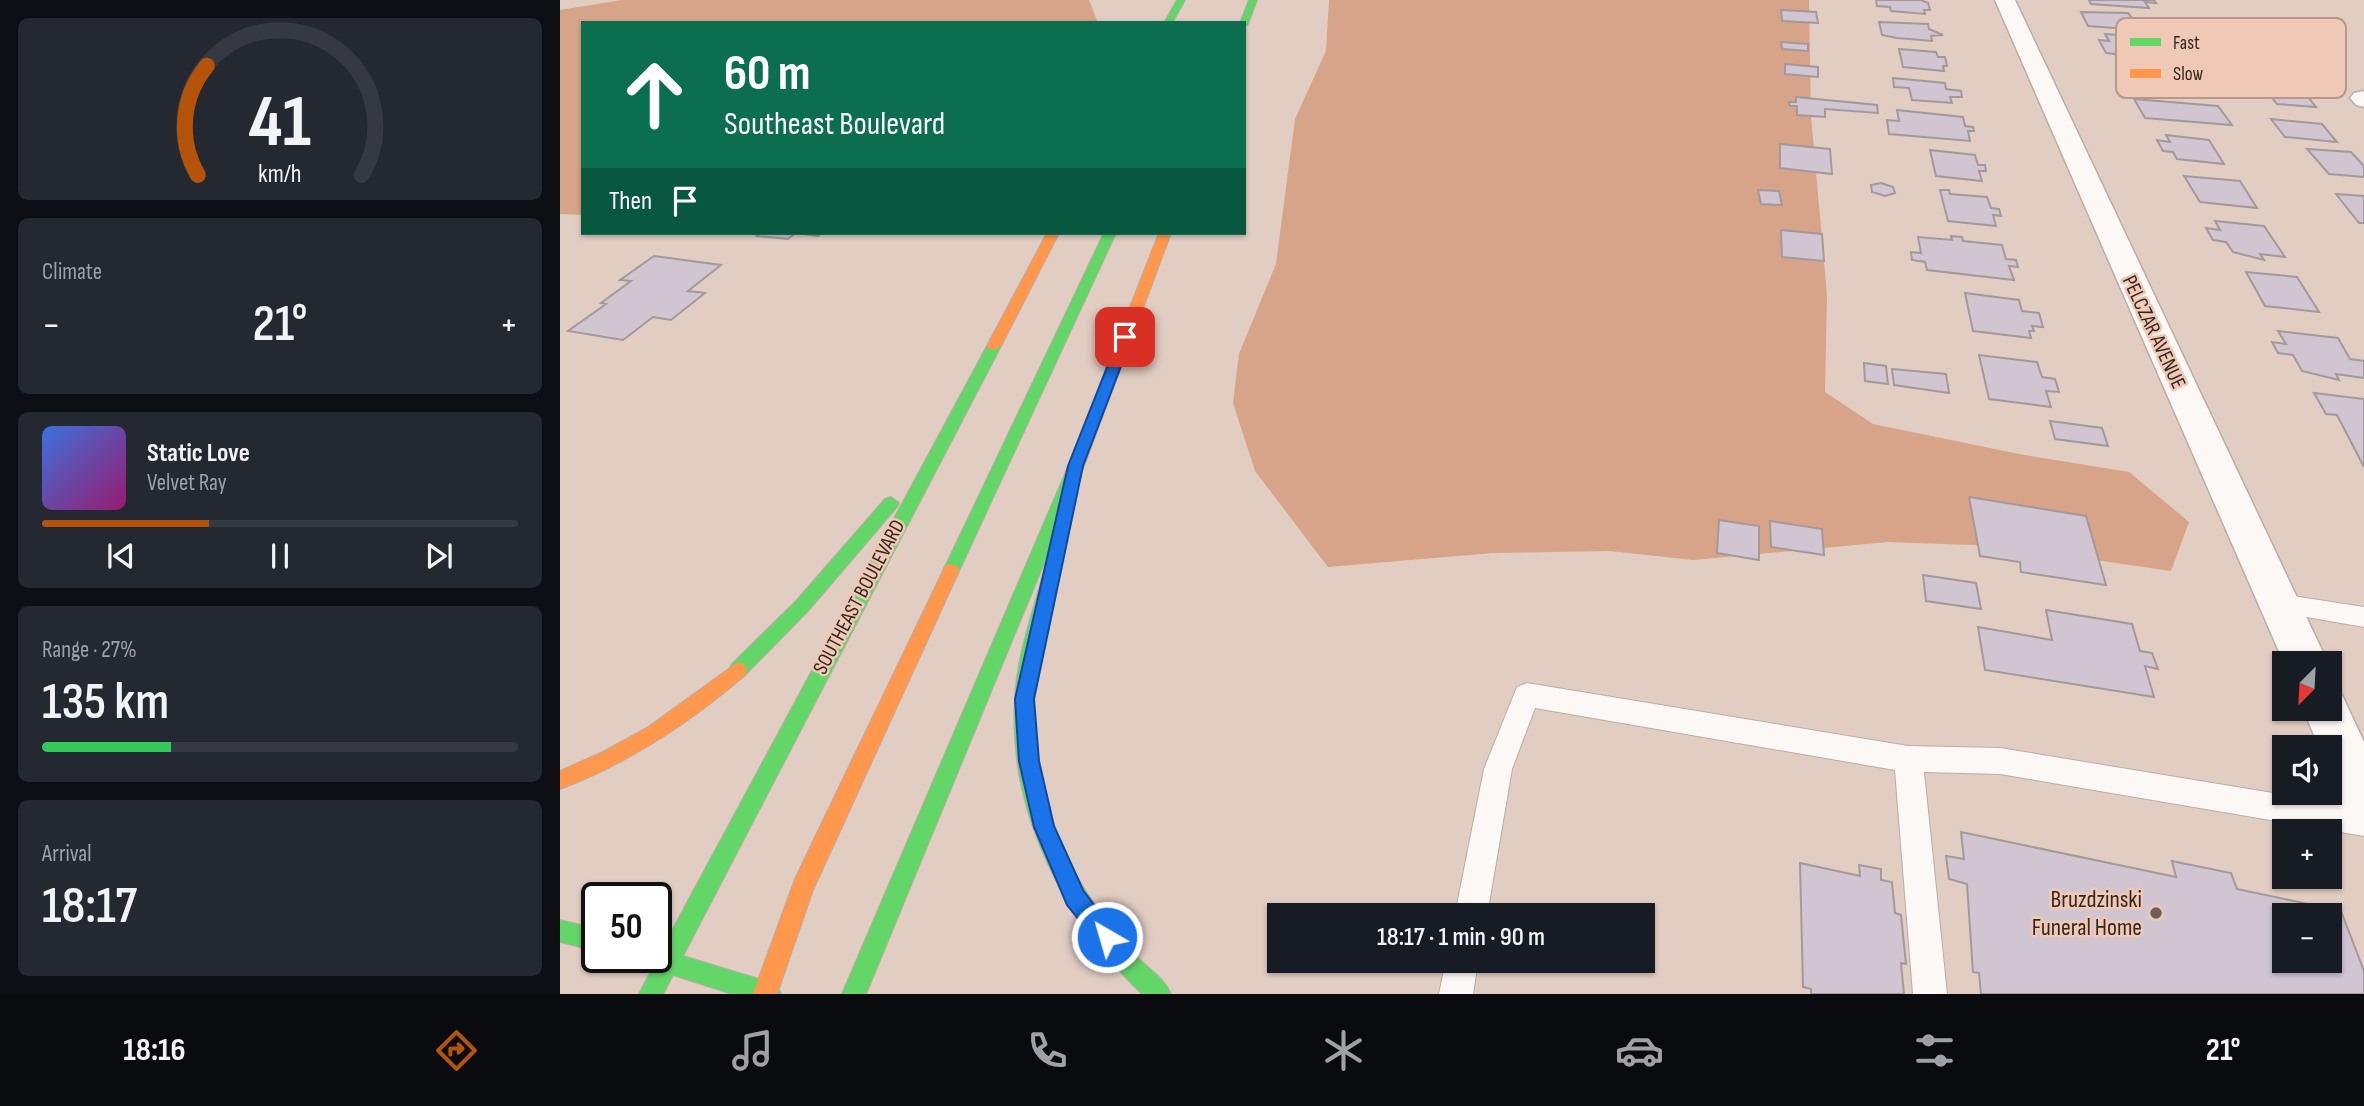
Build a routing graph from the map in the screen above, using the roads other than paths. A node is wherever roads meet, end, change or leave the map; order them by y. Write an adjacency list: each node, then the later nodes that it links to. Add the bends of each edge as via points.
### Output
1 (1181, 0): 4 (main road)
2 (1254, 0): 5 (main road)
3 (2005, 0): 11 (street, PELCZAR AVENUE)
4 (1170, 21)
5 (1245, 21)
6 (1052, 235): 9 (main road, SOUTHEAST BOULEVARD)
7 (1109, 235): 28 (main road, via 803,887)
8 (1164, 235): 10 (main road)
9 (937, 448): 17 (main road, via 788,623 702,703 628,751); 23 (main road, SOUTHEAST BOULEVARD)
10 (1076, 466): 29 (main road); 30 (main road, via 1024,699 1029,761 1044,827 1075,897 1139,978)
11 (2280, 604): 12 (lane); 13 (street, PELCZAR AVENUE)
12 (2364, 617)
13 (2301, 651)
14 (1527, 695): 16 (lane); 20 (lane, via 1499,769)
15 (2331, 721): 18 (street)
16 (1908, 759): 19 (lane, via 2000,761); 32 (lane)
17 (560, 780)
18 (2364, 797)
19 (2364, 822)
20 (1473, 903)
21 (560, 931): 22 (main road)
22 (581, 936)
23 (672, 955)
24 (672, 964): 28 (main road)
25 (663, 973): 27 (main road, SOUTHEAST BOULEVARD)
26 (1460, 973): 31 (lane)
27 (651, 994)
28 (766, 994)
29 (854, 994)
30 (1159, 994)
31 (1456, 994)
32 (1930, 994)

